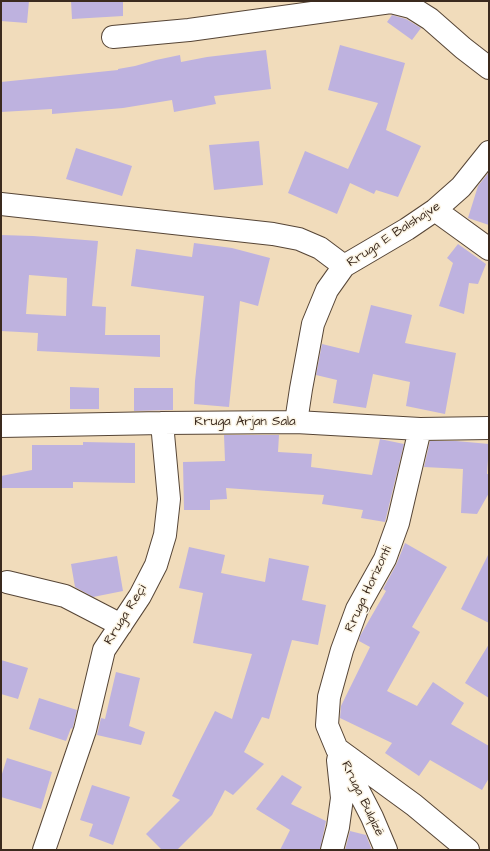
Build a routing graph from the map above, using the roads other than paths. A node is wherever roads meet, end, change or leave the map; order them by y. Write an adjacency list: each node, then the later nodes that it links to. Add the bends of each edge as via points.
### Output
1 (113, 37): 2 (street, via 189,30 391,2 411,6)
2 (489, 68)
3 (486, 160): 5 (street, Rruga E Balshajve)
4 (1, 204): 7 (street, via 273,234 300,239 320,248)
5 (435, 210): 6 (street); 7 (street, Rruga E Balshajve)
6 (489, 249)
7 (344, 266): 8 (street, Rruga E Balshajve, via 328,290 313,324)
8 (296, 422): 9 (street, Rruga Arjan Sala); 12 (street, Rruga Arjan Sala)
9 (162, 423): 10 (street, Rruga Arjan Sala); 14 (street, Rruga Reçi, via 168,499 165,535 156,565)
10 (1, 426)
11 (489, 428): 12 (street, Rruga Arjan Sala)
12 (420, 429): 15 (street, Rruga Horizonti, via 398,523 384,558 357,609 329,697 327,725)
13 (7, 582): 14 (street, via 65,596)
14 (121, 625): 16 (street, Rruga Reçi, via 104,650 85,730)
15 (337, 749): 17 (street, via 342,798); 18 (street, Rruga Bulqizë); 19 (street, via 414,804)
16 (44, 850)
17 (332, 850)
18 (386, 850)
19 (468, 850)

